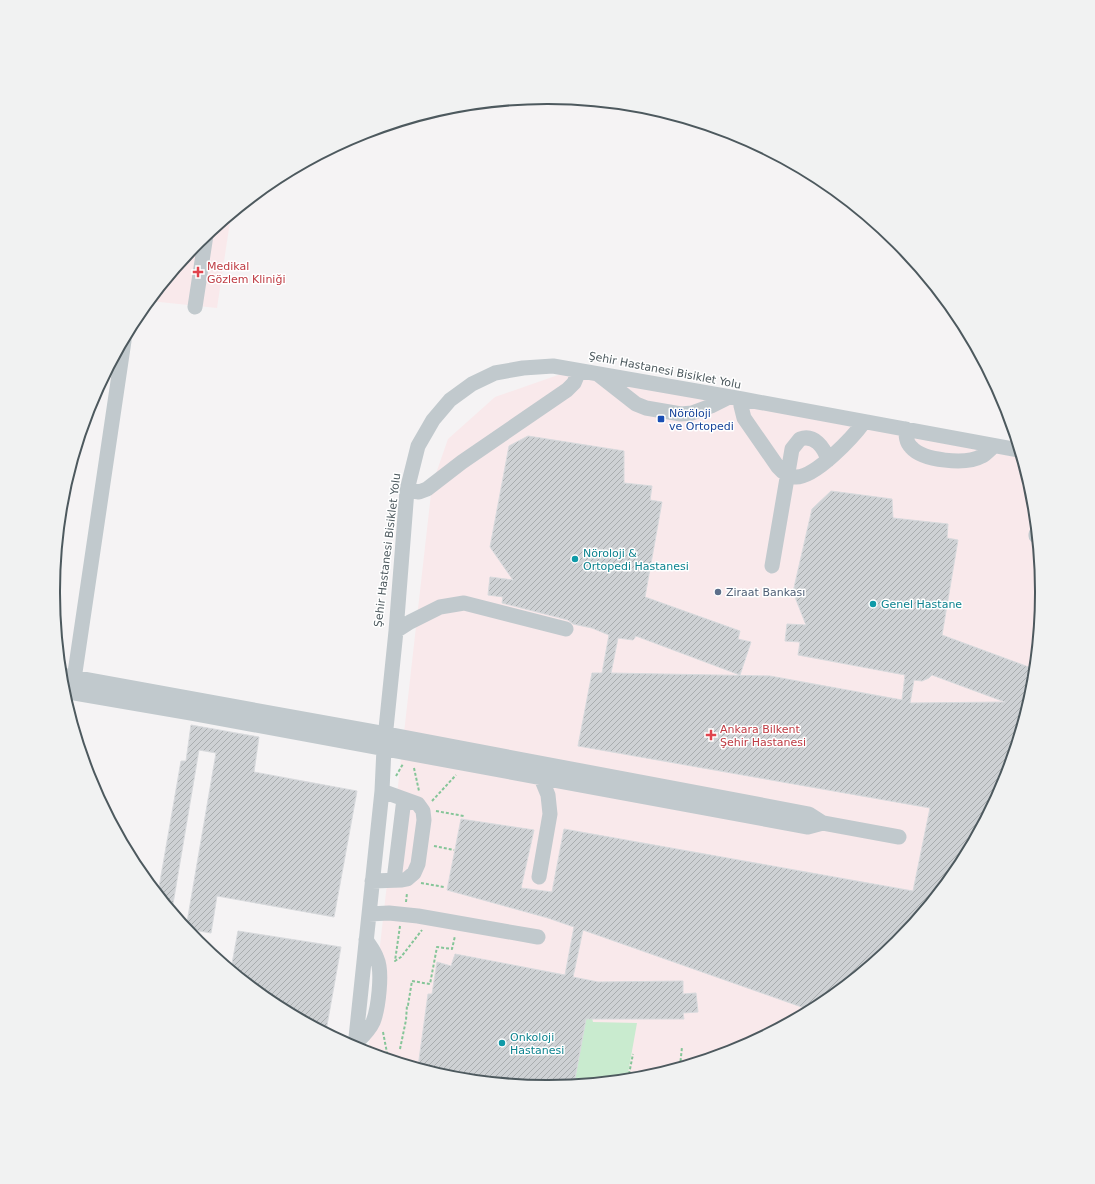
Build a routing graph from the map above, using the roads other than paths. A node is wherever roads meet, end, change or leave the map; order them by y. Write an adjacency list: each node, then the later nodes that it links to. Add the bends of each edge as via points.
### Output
1 (204, 246): 2 (street)
2 (194, 307)
3 (122, 354): 17 (street)
4 (579, 371): 5 (street); 13 (street, via 567,390 427,489 419,492); 13 (street, via 553,366 523,368 495,373 472,384 450,400 433,420 418,446)
5 (598, 374): 6 (street); 6 (street, via 636,404 674,413 692,413)
6 (735, 398): 7 (street); 12 (street, via 746,424 778,467)
7 (864, 422): 8 (street); 11 (street)
8 (906, 429): 9 (street); 9 (street, via 907,441 912,448 935,459 968,460 982,456)
9 (994, 446): 10 (street)
10 (1013, 449)
11 (828, 460): 12 (street, via 802,476); 12 (street, via 818,443 800,439 792,449)
12 (788, 475): 14 (street)
13 (407, 490): 16 (street)
14 (772, 566)
15 (566, 629): 16 (street, via 464,603 440,607)
16 (396, 631): 19 (street)
17 (68, 676): 19 (street)
18 (70, 692): 19 (street)
19 (385, 741): 20 (street); 21 (street); 23 (street, via 809,814)
20 (541, 778): 23 (street, via 808,827); 25 (street, via 548,795 550,814)
21 (382, 792): 22 (street); 27 (street)
22 (404, 799): 26 (street); 26 (street, via 414,801 421,807 424,820 416,869 412,876)
23 (822, 823): 24 (street)
24 (899, 837)
25 (539, 877)
26 (394, 880): 27 (street)
27 (372, 881): 28 (street)
28 (369, 914): 29 (street, via 418,916); 30 (street)
29 (538, 937)
30 (356, 1040)

